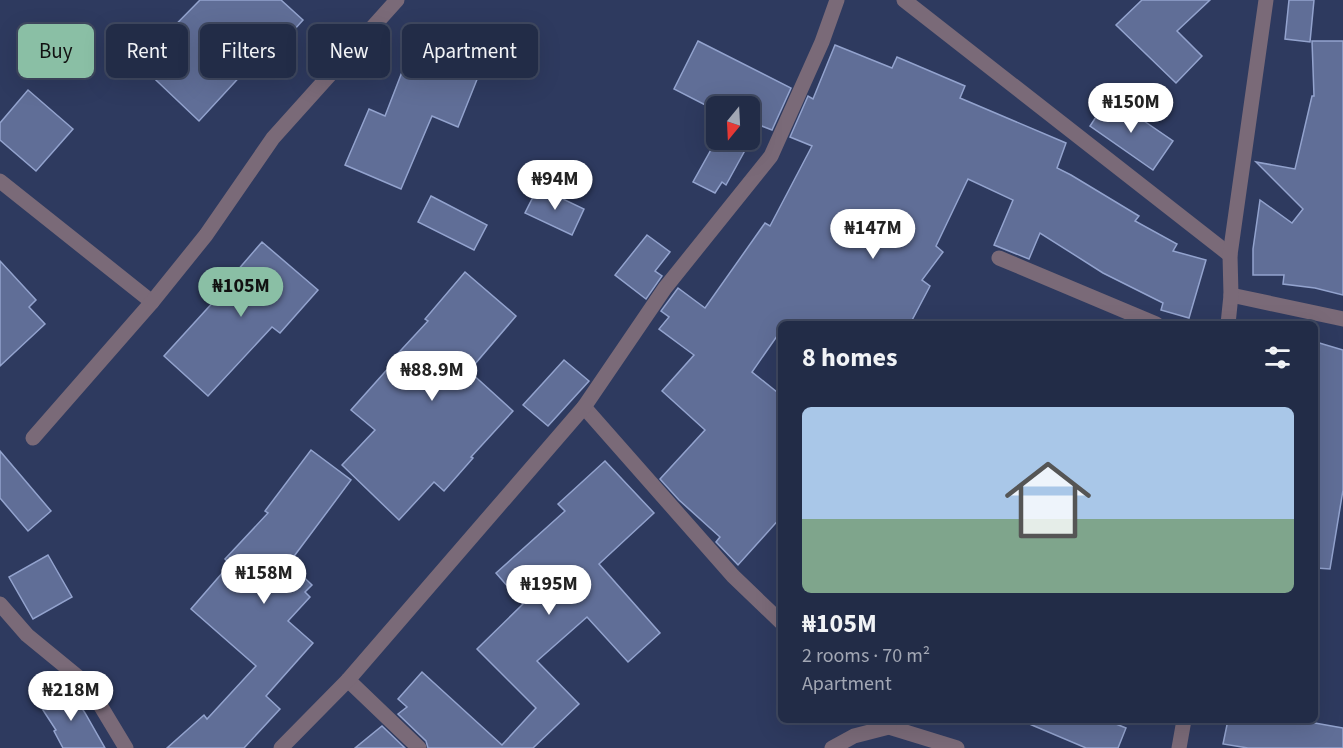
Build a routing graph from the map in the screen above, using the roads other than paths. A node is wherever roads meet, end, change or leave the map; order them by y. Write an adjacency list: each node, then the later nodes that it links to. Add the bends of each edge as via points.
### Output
1 (397, 0): 9 (street, via 273,138 206,235)
2 (837, 0): 13 (street, via 771,156 665,288)
3 (904, 0): 6 (street)
4 (1266, 0): 6 (street)
5 (0, 181): 9 (street)
6 (1230, 255): 8 (street)
7 (999, 258): 11 (street)
8 (1231, 295): 10 (street); 12 (street)
9 (152, 302): 14 (street)
10 (1343, 319)
11 (1149, 321)
12 (1228, 321)
13 (584, 407): 16 (street, via 733,576); 17 (street)
14 (33, 438)
15 (0, 604): 20 (street, via 27,635 88,685)
16 (778, 619)
17 (348, 680): 21 (street); 22 (street)
18 (1183, 723): 25 (street)
19 (885, 724): 23 (street); 24 (street)
20 (126, 748)
21 (281, 748)
22 (419, 748)
23 (832, 748)
24 (957, 748)
25 (1179, 748)

